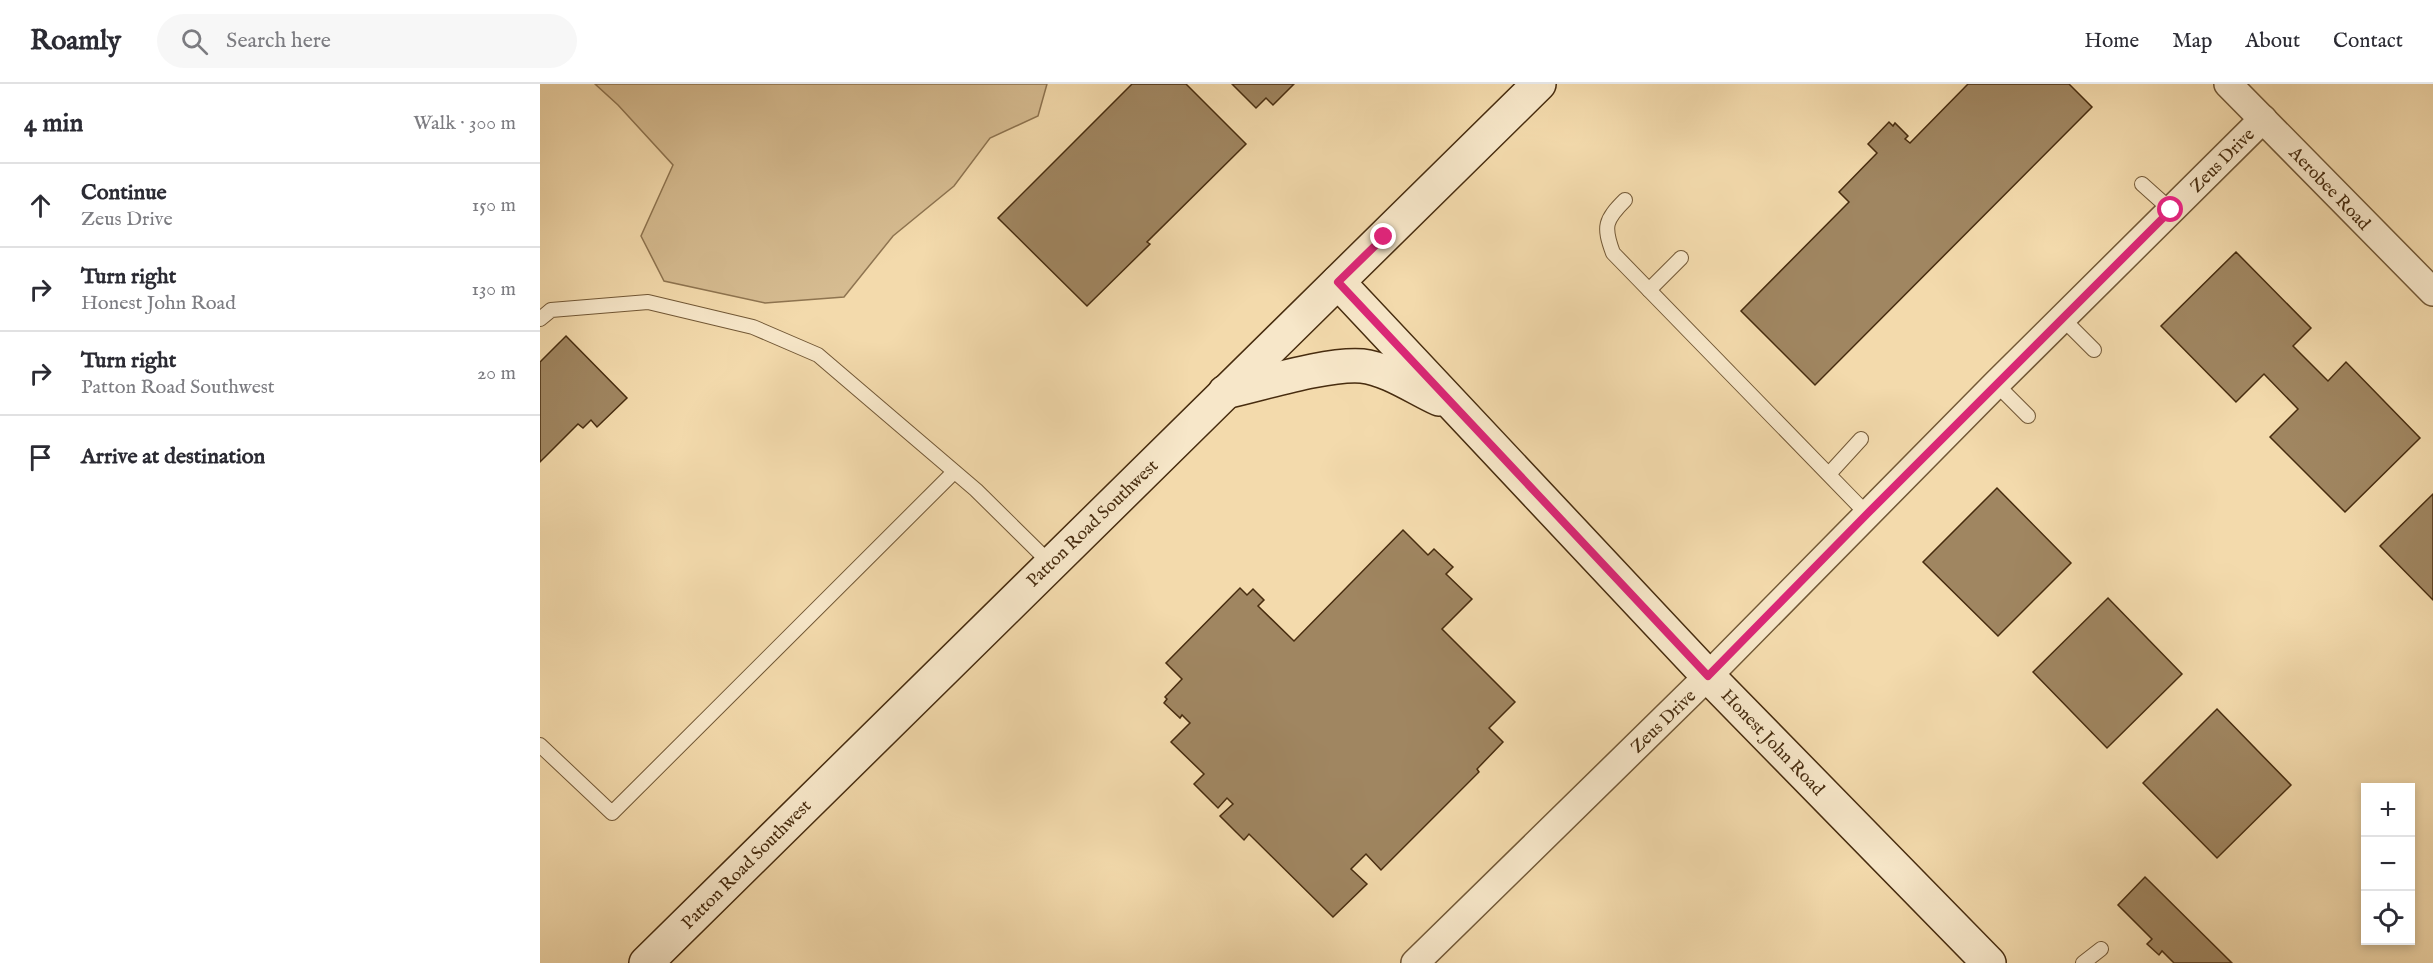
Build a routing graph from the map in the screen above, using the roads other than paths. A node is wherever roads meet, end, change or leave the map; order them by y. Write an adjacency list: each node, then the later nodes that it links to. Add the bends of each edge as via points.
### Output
1 (1539, 84): 8 (main road, Patton Road Southwest)
2 (2228, 84): 3 (street, Aerobee Road)
3 (2263, 119): 6 (street, Zeus Drive); 10 (street, Aerobee Road)
4 (2142, 184): 6 (lane)
5 (1625, 200): 9 (lane, via 1609,215 1607,235 1613,253)
6 (2171, 210): 11 (street, Zeus Drive)
7 (1681, 258): 9 (lane)
8 (1338, 282): 15 (main road, Patton Road Southwest); 16 (main road, Honest John Road)
9 (1649, 290): 20 (lane)
10 (2433, 292)
11 (2062, 318): 13 (lane); 14 (street, Zeus Drive)
12 (540, 319): 19 (lane, via 551,310 648,302 753,327 818,355)
13 (2094, 350)
14 (1996, 384): 17 (lane); 21 (street, Zeus Drive)
15 (1225, 393): 16 (main road, via 1326,370 1362,366); 22 (main road, Patton Road Southwest)
16 (1455, 407): 23 (main road, Honest John Road)
17 (2028, 416)
18 (1861, 440): 20 (lane)
19 (954, 472): 22 (lane); 24 (lane, via 612,813)
20 (1829, 474): 21 (lane)
21 (1867, 514): 23 (street, Zeus Drive)
22 (1051, 564): 26 (main road, Patton Road Southwest)
23 (1708, 676): 27 (street, Zeus Drive); 28 (main road, Honest John Road)
24 (540, 745)
25 (2101, 949): 29 (lane)
26 (646, 963)
27 (1415, 963)
28 (1989, 963)
29 (2084, 963)

